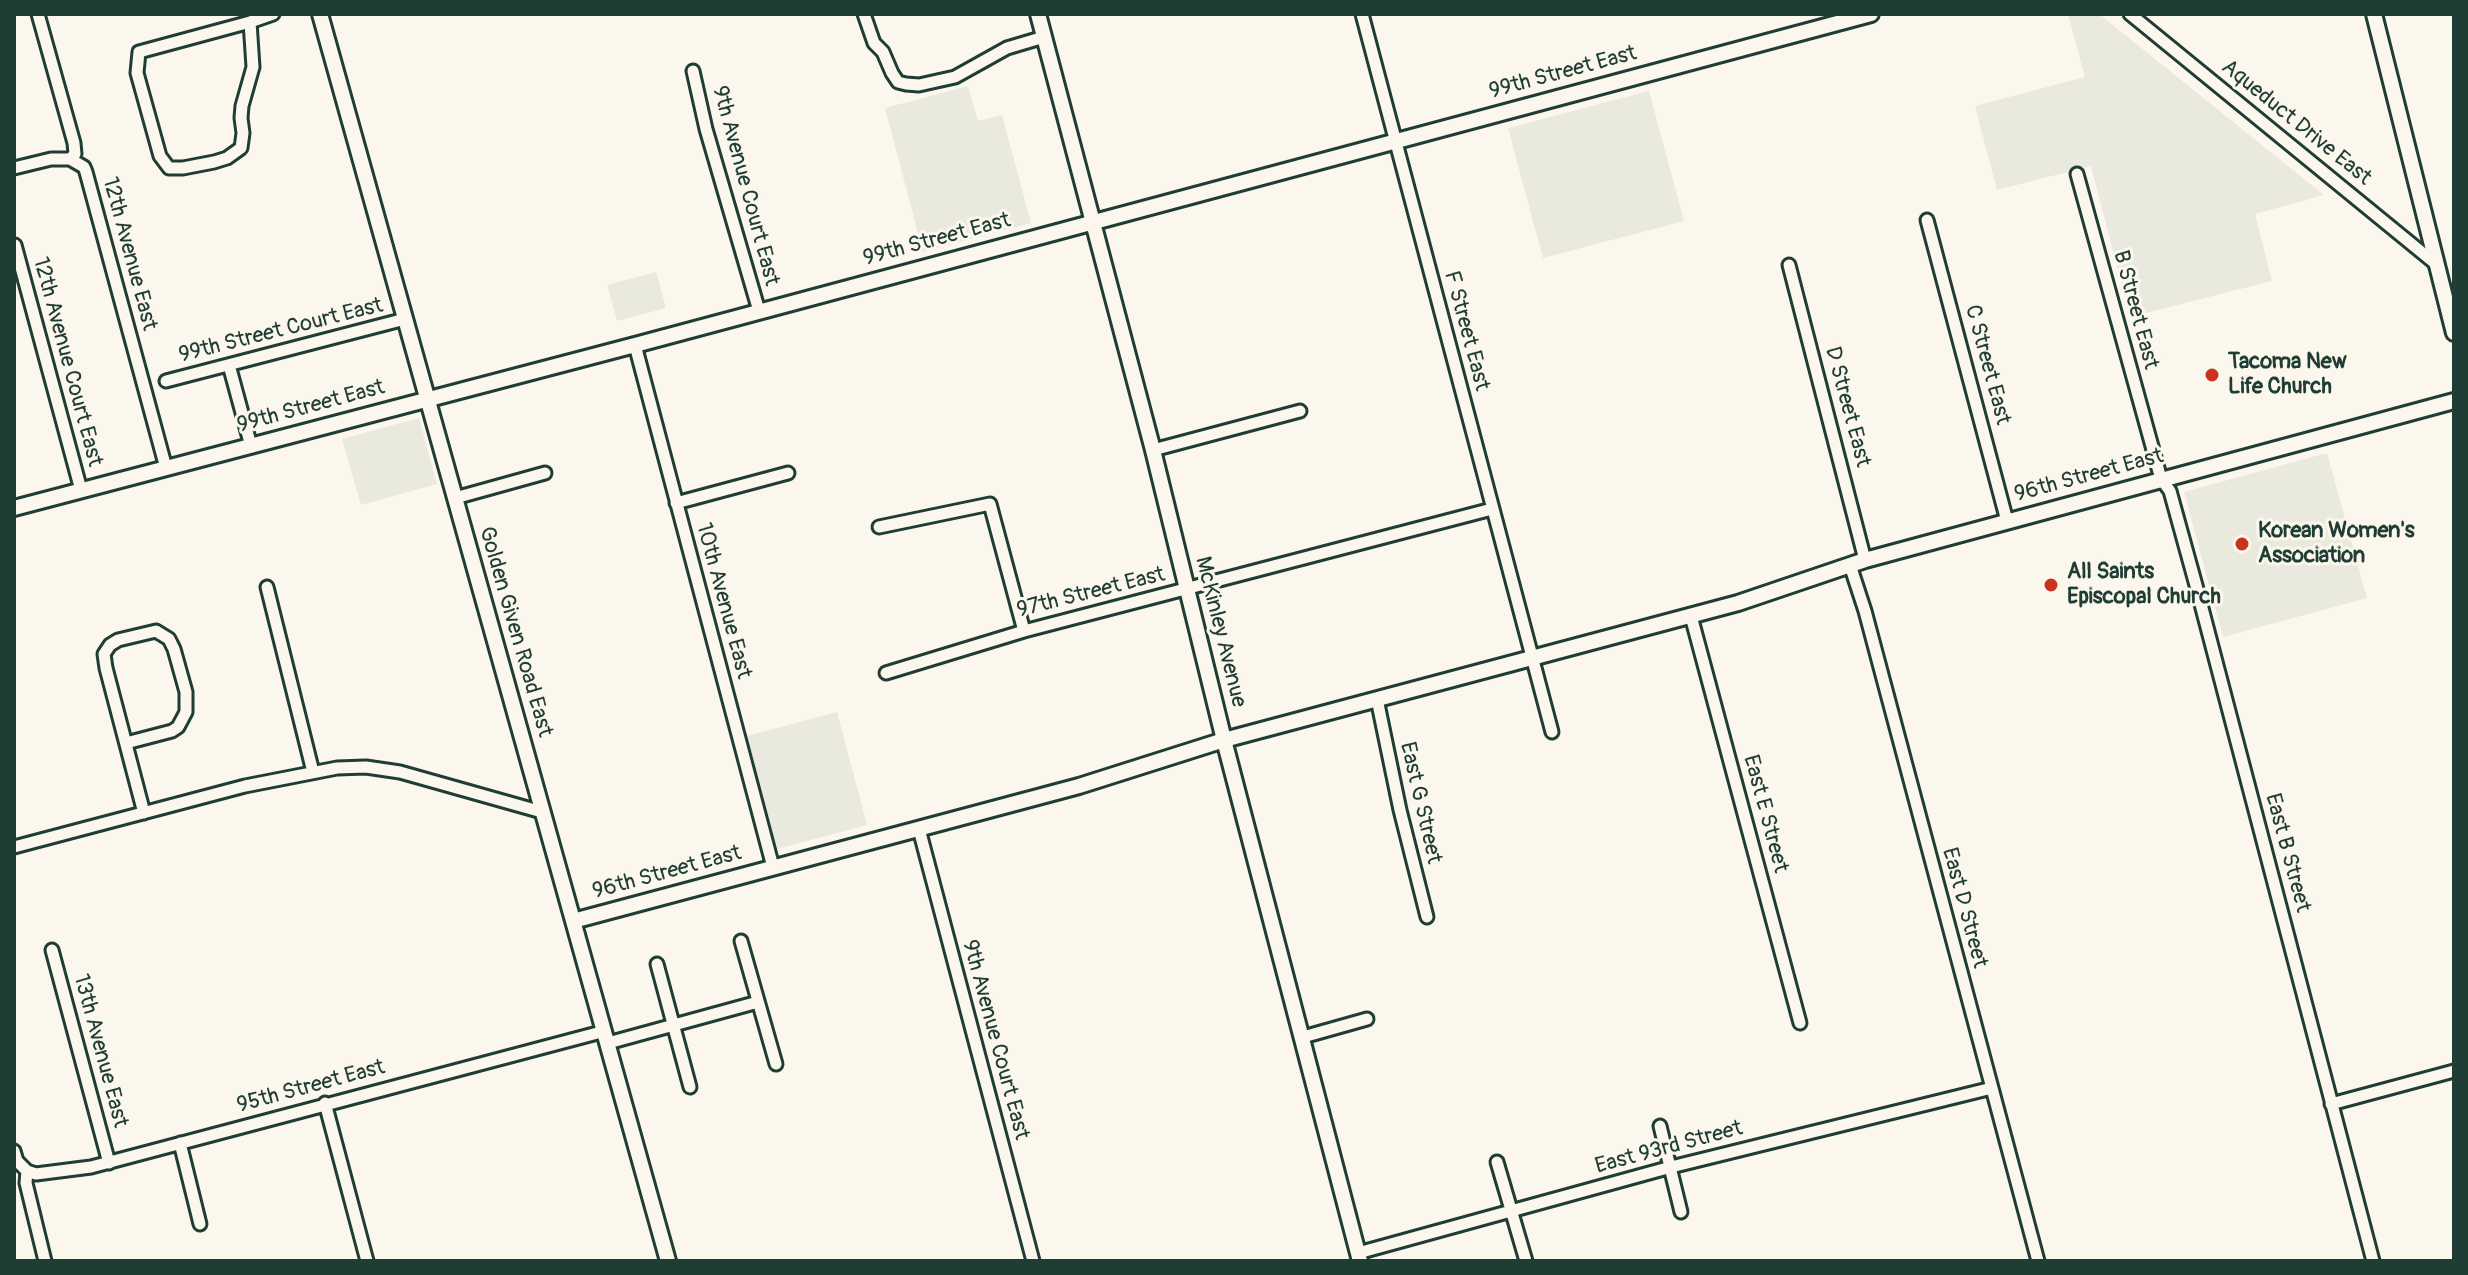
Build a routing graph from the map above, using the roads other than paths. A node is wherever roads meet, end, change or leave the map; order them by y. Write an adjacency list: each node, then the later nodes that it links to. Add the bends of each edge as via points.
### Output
1 (38, 14): 14 (street, via 74,143)
2 (273, 14): 10 (street)
3 (320, 14): 23 (street, Golden Given Road East)
4 (864, 14): 11 (street, via 874,43 898,82 919,85 955,77 1007,48)
5 (1038, 14): 11 (street, McKinley Avenue)
6 (1362, 14): 13 (street, F Street East)
7 (1871, 14): 13 (street, 99th Street East)
8 (2130, 14): 20 (street, Aqueduct Drive East)
9 (2374, 14): 20 (street)
10 (250, 22): 10 (street, via 139,52 137,73 160,156 169,168 214,162 241,148 242,106 253,67)
11 (1044, 37): 18 (street, McKinley Avenue)
12 (693, 71): 22 (street, 9th Avenue Court East)
13 (1396, 141): 18 (street, 99th Street East); 42 (street, F Street East)
14 (70, 159): 15 (street); 34 (street, 12th Avenue East, via 86,172)
15 (14, 168)
16 (2077, 174): 33 (street, B Street East)
17 (1927, 220): 43 (street, C Street East)
18 (1093, 221): 22 (street, 99th Street East); 32 (street, McKinley Avenue)
19 (15, 245): 38 (street, 12th Avenue Court East)
20 (2436, 264): 24 (street)
21 (1789, 265): 45 (street, D Street East)
22 (759, 311): 25 (street, 99th Street East)
23 (405, 319): 26 (street, 99th Street Court East); 28 (street, Golden Given Road East)
24 (2454, 333)
25 (635, 345): 28 (street, 99th Street East); 40 (street, 10th Avenue East)
26 (229, 365): 27 (street, 99th Street Court East); 31 (street)
27 (166, 381)
28 (427, 399): 31 (street, 99th Street East); 39 (street, Golden Given Road East)
29 (2454, 401): 37 (street, 96th Street East)
30 (1300, 411): 32 (street)
31 (251, 446): 34 (street, 99th Street East)
32 (1153, 450): 48 (street, McKinley Avenue)
33 (2155, 458): 37 (street, East B Street)
34 (166, 468): 38 (street, 99th Street East)
35 (545, 473): 39 (street)
36 (788, 473): 40 (street)
37 (2161, 479): 43 (street, 96th Street East); 79 (street, East B Street, via 2170,491 2182,533)
38 (81, 490): 41 (street, 99th Street East)
39 (455, 498): 58 (street, Golden Given Road East)
40 (676, 503): 62 (street, 10th Avenue East)
41 (14, 508)
42 (1492, 509): 48 (street, 97th Street East); 51 (street, F Street East)
43 (2007, 521): 45 (street, 96th Street East)
44 (879, 527): 50 (street, via 990,504)
45 (1865, 560): 46 (street, 96th Street East)
46 (1850, 565): 49 (street, 96th Street East); 77 (street, East D Street)
47 (267, 587): 57 (street)
48 (1188, 589): 50 (street, 97th Street East); 55 (street, McKinley Avenue)
49 (1691, 616): 51 (street, 96th Street East); 70 (street, East E Street)
50 (1024, 631): 52 (street, 97th Street East)
51 (1531, 658): 53 (street, 96th Street East); 54 (street, F Street East)
52 (886, 673)
53 (1377, 699): 55 (street, 96th Street East); 63 (street, East G Street)
54 (1552, 732)
55 (1224, 740): 60 (street, 96th Street East); 73 (street, McKinley Avenue)
56 (126, 743): 56 (street, via 104,654 118,640 156,631 174,649 188,700 186,712 180,724 160,735); 59 (street)
57 (313, 772): 58 (street, via 366,767 400,772); 59 (street)
58 (542, 812): 64 (street, Golden Given Road East)
59 (144, 813): 61 (street)
60 (919, 829): 62 (street, 96th Street East); 94 (street, 9th Avenue Court East)
61 (14, 847)
62 (773, 867): 64 (street, 96th Street East)
63 (1427, 917)
64 (573, 921): 72 (street, Golden Given Road East)
65 (741, 941): 68 (street)
66 (52, 950): 84 (street, 13th Avenue East)
67 (657, 964): 71 (street)
68 (758, 1002): 71 (street, 95th Street East); 74 (street)
69 (1367, 1019): 73 (street)
70 (1800, 1023)
71 (673, 1025): 72 (street, 95th Street East); 76 (street)
72 (606, 1037): 78 (street, 95th Street East); 93 (street, Golden Given Road East)
73 (1303, 1037): 90 (street, McKinley Avenue)
74 (776, 1064)
75 (2454, 1071): 79 (street)
76 (690, 1087)
77 (1992, 1088): 85 (street, East 93rd Street); 96 (street, East D Street)
78 (325, 1103): 81 (street, 95th Street East); 92 (street)
79 (2331, 1104): 97 (street, East B Street)
80 (1660, 1126): 85 (street)
81 (180, 1143): 84 (street, 95th Street East); 89 (street)
82 (14, 1151): 86 (street)
83 (1497, 1162): 87 (street)
84 (109, 1163): 86 (street, 95th Street East)
85 (1671, 1167): 87 (street, East 93rd Street); 88 (street)
86 (27, 1171): 91 (street)
87 (1512, 1210): 90 (street, East 93rd Street); 95 (street)
88 (1681, 1212)
89 (200, 1224)
90 (1359, 1257)
91 (45, 1261)
92 (367, 1261)
93 (668, 1261)
94 (1033, 1261)
95 (1526, 1261)
96 (2038, 1261)
97 (2373, 1261)

